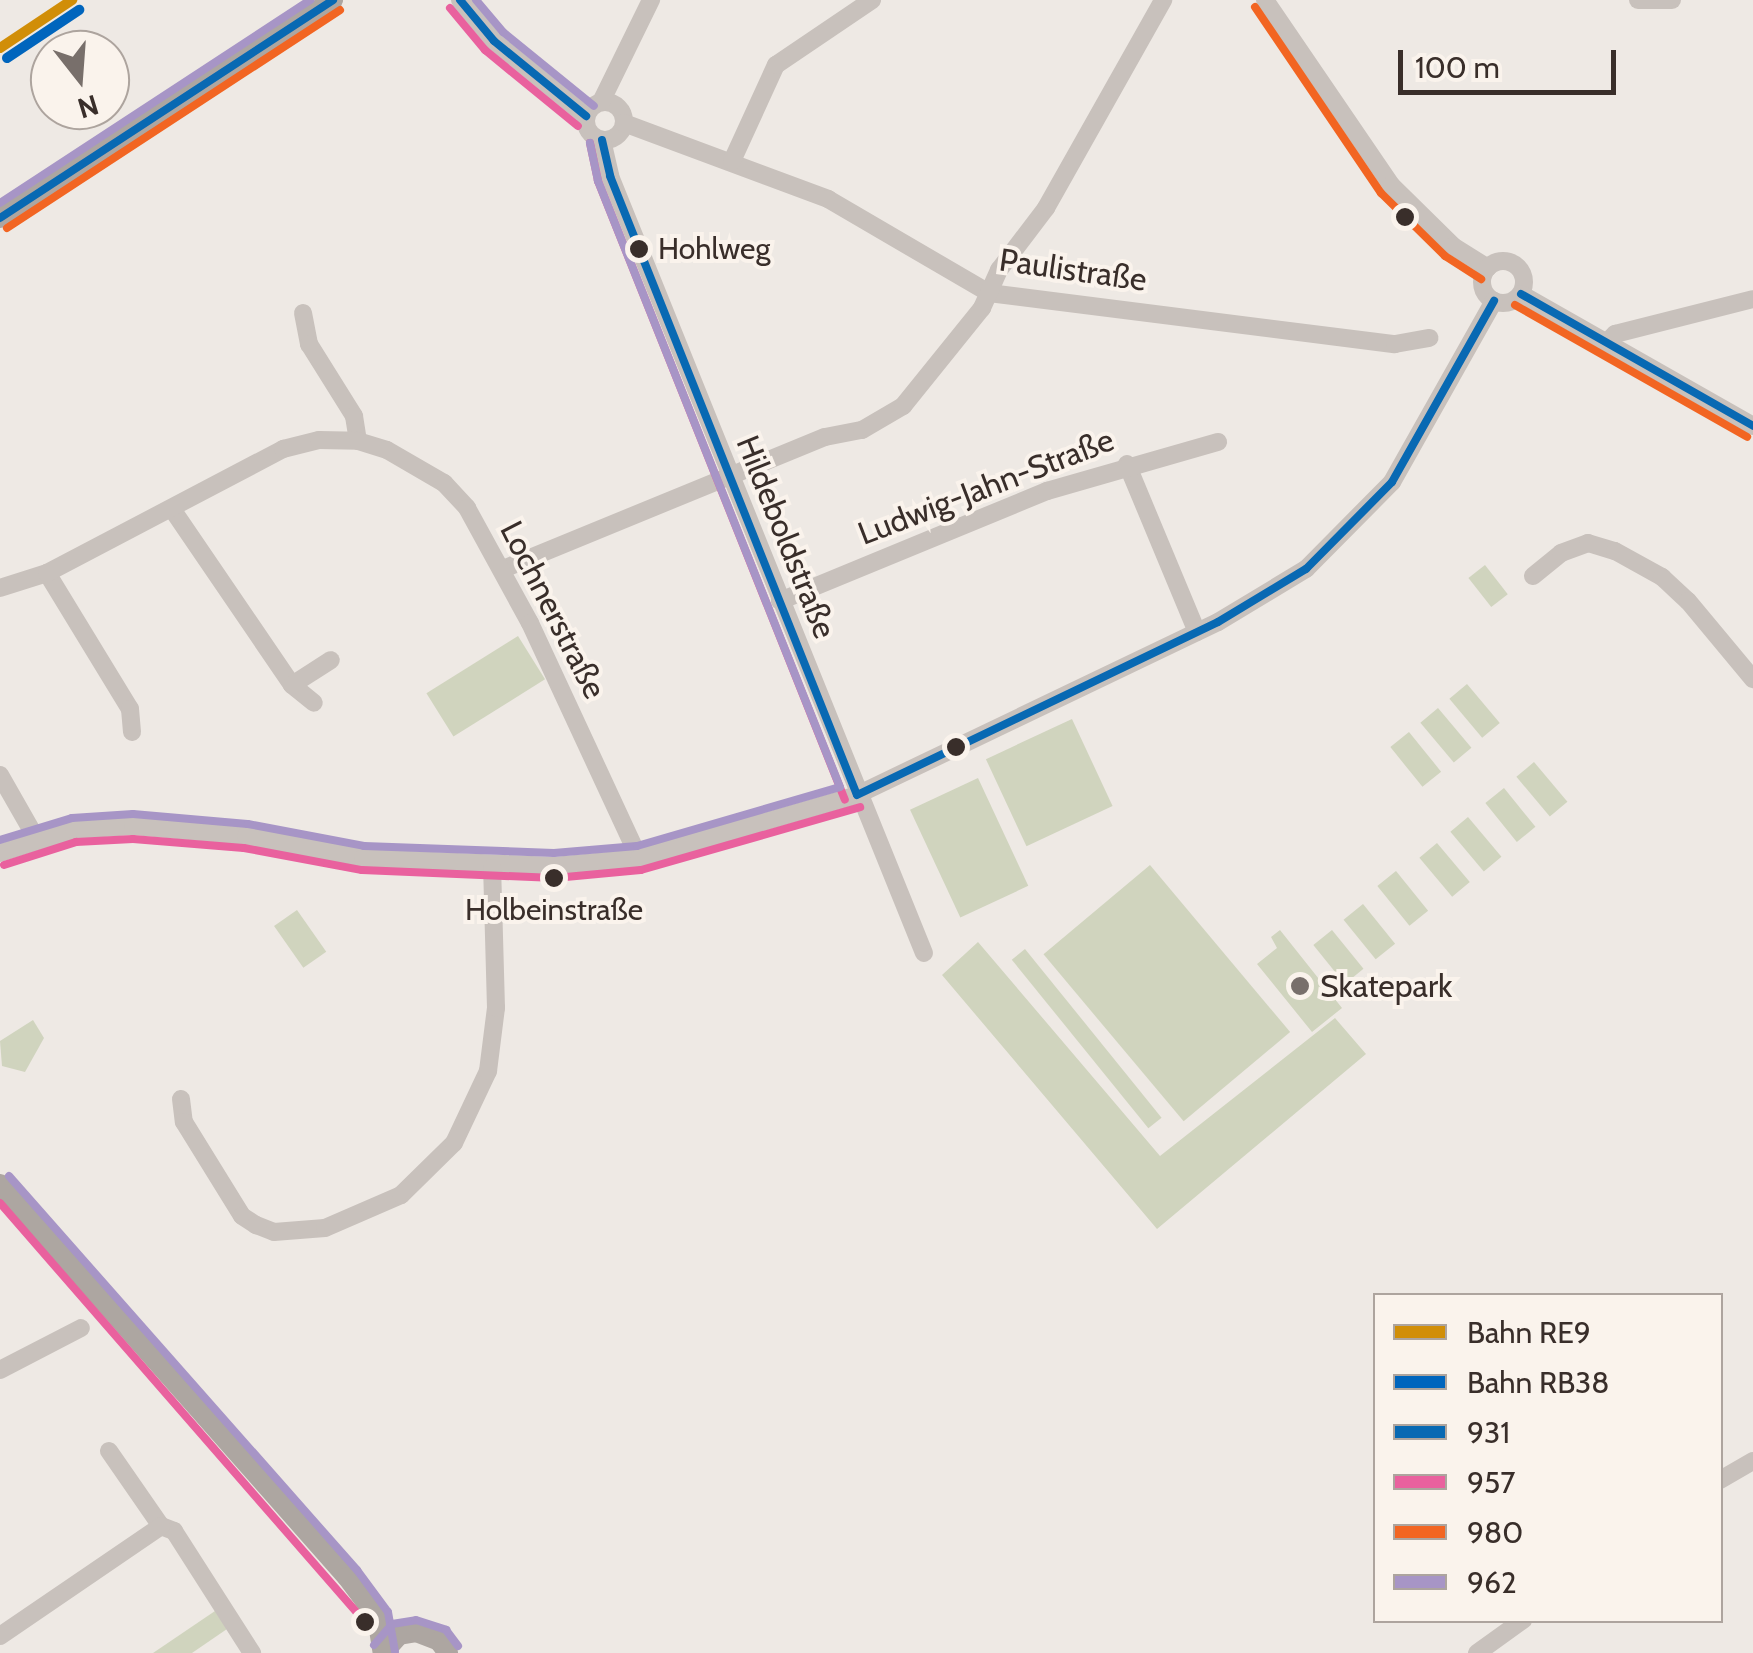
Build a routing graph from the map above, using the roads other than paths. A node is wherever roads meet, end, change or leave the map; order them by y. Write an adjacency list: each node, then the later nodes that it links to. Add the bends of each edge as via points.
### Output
1 (333, 0): 14 (main road)
2 (460, 0): 10 (street, via 494,41)
3 (651, 0): 9 (street)
4 (872, 0): 13 (street, via 776,65)
5 (1163, 0): 16 (street, via 1096,127)
6 (1266, 0): 15 (street, via 1391,186 1453,246)
7 (1638, 0): 8 (street)
8 (1672, 0)
9 (601, 102): 10 (street); 11 (street, Paulistraße, via 618,107)
10 (586, 116): 12 (street, via 591,134)
11 (624, 123): 12 (street, via 619,134); 13 (street, Paulistraße)
12 (602, 140): 27 (street, Hildeboldstraße, via 610,176)
13 (732, 160): 16 (street, Paulistraße, via 828,198)
14 (0, 218)
15 (1488, 268): 17 (street, via 1500,262 1519,268); 19 (street, via 1482,286)
16 (989, 292): 21 (street, Paulistraße, via 1396,344); 27 (street, via 888,418)
17 (1521, 294): 19 (street, via 1506,304); 22 (street)
18 (1753, 298): 22 (street, via 1615,334)
19 (1494, 301): 34 (street, via 1401,467 1355,525 1306,568)
20 (302, 313): 24 (street, via 310,344 354,416)
21 (1429, 338)
22 (1606, 343): 23 (street)
23 (1753, 426)
24 (358, 441): 28 (street, Lochnerstraße, via 319,440 283,450); 29 (street, Lochnerstraße, via 444,483)
25 (1218, 442): 26 (street, Ludwig-Jahn-Straße)
26 (1127, 464): 33 (street, Ludwig-Jahn-Straße); 34 (street)
27 (730, 477): 29 (street); 33 (street, Hildeboldstraße)
28 (172, 509): 30 (street, Lochnerstraße); 37 (street)
29 (504, 569): 44 (street, Lochnerstraße)
30 (46, 573): 32 (street, Lochnerstraße); 39 (street, via 130,709)
31 (1533, 576): 36 (street, via 1588,544 1614,551 1688,600)
32 (1, 584)
33 (780, 601): 41 (street, Hildeboldstraße)
34 (1197, 632): 41 (street)
35 (331, 660): 37 (street)
36 (1753, 678)
37 (292, 685): 38 (street)
38 (314, 704)
39 (132, 732)
40 (0, 775): 42 (street)
41 (857, 796): 44 (street); 46 (street, Hildeboldstraße)
42 (36, 838): 43 (street); 45 (street, via 133,826 246,836 363,858 380,854)
43 (0, 853)
44 (639, 858): 45 (street)
45 (492, 868): 47 (street, via 496,1008 488,1071 454,1143 401,1195 326,1228 274,1232 256,1225 242,1216 184,1122)
46 (924, 952)
47 (181, 1099)
48 (0, 1184): 55 (main road)
49 (81, 1328): 50 (street)
50 (0, 1370)
51 (109, 1452): 54 (street)
52 (1753, 1461): 53 (street)
53 (1723, 1478)
54 (161, 1526): 58 (street); 59 (street, via 174,1531)
55 (376, 1617): 57 (main road); 60 (main road)
56 (1519, 1623): 62 (street)
57 (408, 1633): 60 (main road); 61 (main road, via 432,1636)
58 (0, 1636)
59 (252, 1653)
60 (383, 1653)
61 (448, 1653)
62 (1477, 1653)

